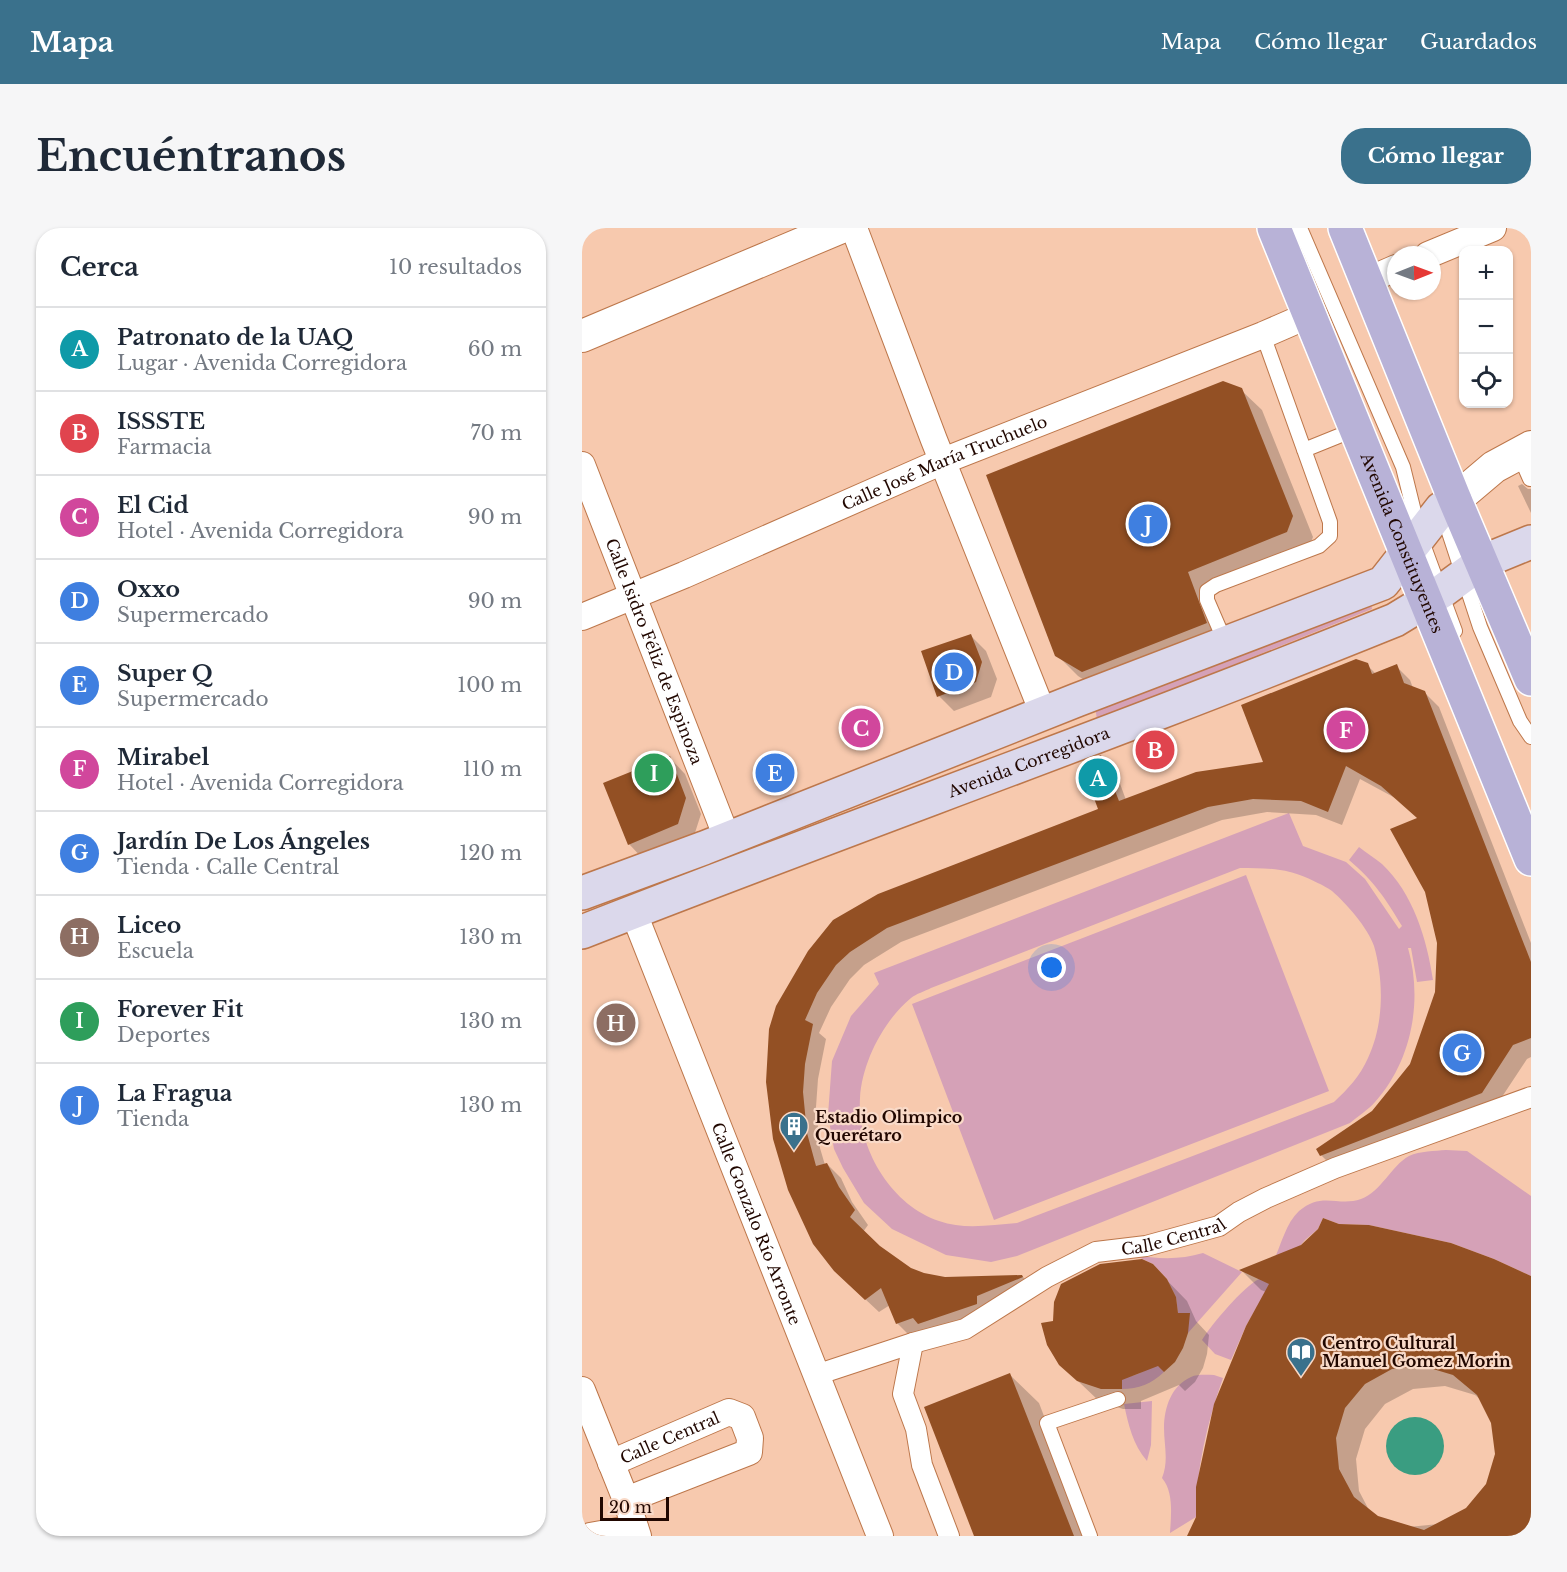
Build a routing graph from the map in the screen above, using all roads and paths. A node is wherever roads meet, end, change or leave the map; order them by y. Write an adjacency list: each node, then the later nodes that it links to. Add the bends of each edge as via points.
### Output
1 (839, 228): 12 (street)
2 (854, 228): 16 (street)
3 (1274, 228): 10 (main road, Avenida Constituyentes)
4 (1300, 228): 21 (lane, via 1403,467)
5 (1345, 228): 9 (main road, Avenida Constituyentes)
6 (1493, 228): 7 (street)
7 (1441, 250)
8 (1387, 270): 9 (street)
9 (1357, 276): 18 (lane); 19 (main road, Avenida Constituyentes)
10 (1309, 315): 11 (street, Calle José María Truchuelo); 13 (main road, Avenida Constituyentes)
11 (1263, 335): 14 (lane); 16 (street, Calle José María Truchuelo)
12 (582, 336)
13 (1356, 429): 14 (lane); 21 (main road, Avenida Constituyentes)
14 (1304, 450): 25 (lane, via 1330,522 1330,536 1319,546 1207,591 1207,600)
15 (1527, 460): 19 (street, via 1494,467)
16 (943, 461): 23 (street, Calle José María Truchuelo); 28 (street)
17 (582, 465): 23 (street, Calle Isidro Féliz de Espinoza)
18 (1431, 478)
19 (1445, 503): 21 (main road); 22 (main road, Avenida Constituyentes)
20 (1531, 542): 22 (main road, Avenida Corregidora)
21 (1413, 544): 22 (main road, Avenida Constituyentes); 25 (main road, via 1383,583)
22 (1453, 583): 26 (lane); 27 (main road, Avenida Constituyentes); 29 (lane, via 1480,627 1520,721); 31 (main road, Avenida Constituyentes); 33 (main road, Avenida Corregidora, via 1395,620 1274,669)
23 (633, 596): 24 (street, Calle José María Truchuelo); 30 (street, Calle Isidro Féliz de Espinoza)
24 (582, 617)
25 (1226, 644): 28 (main road)
26 (1462, 648)
27 (1531, 679)
28 (1043, 713): 30 (main road)
29 (1531, 737)
30 (727, 838): 32 (main road)
31 (1531, 859)
32 (582, 893)
33 (633, 911): 34 (main road, Avenida Corregidora); 37 (street, Calle Gonzalo Río Arronte)
34 (582, 932)
35 (1531, 1097): 36 (street, Calle Central, via 1335,1168 1266,1198 1219,1226 1146,1245 1096,1252 1047,1277 965,1329)
36 (913, 1343): 37 (street, Calle Central); 45 (street, via 903,1394 916,1429 922,1466)
37 (816, 1375): 44 (street, Calle Gonzalo Río Arronte)
38 (582, 1390): 40 (street)
39 (1118, 1399): 46 (lane, via 1047,1423)
40 (611, 1463): 41 (street); 41 (street, Calle Central, via 729,1412 742,1417 750,1438 749,1452)
41 (626, 1500): 42 (street)
42 (636, 1532): 43 (street)
43 (590, 1536)
44 (880, 1536)
45 (949, 1536)
46 (1090, 1536)

